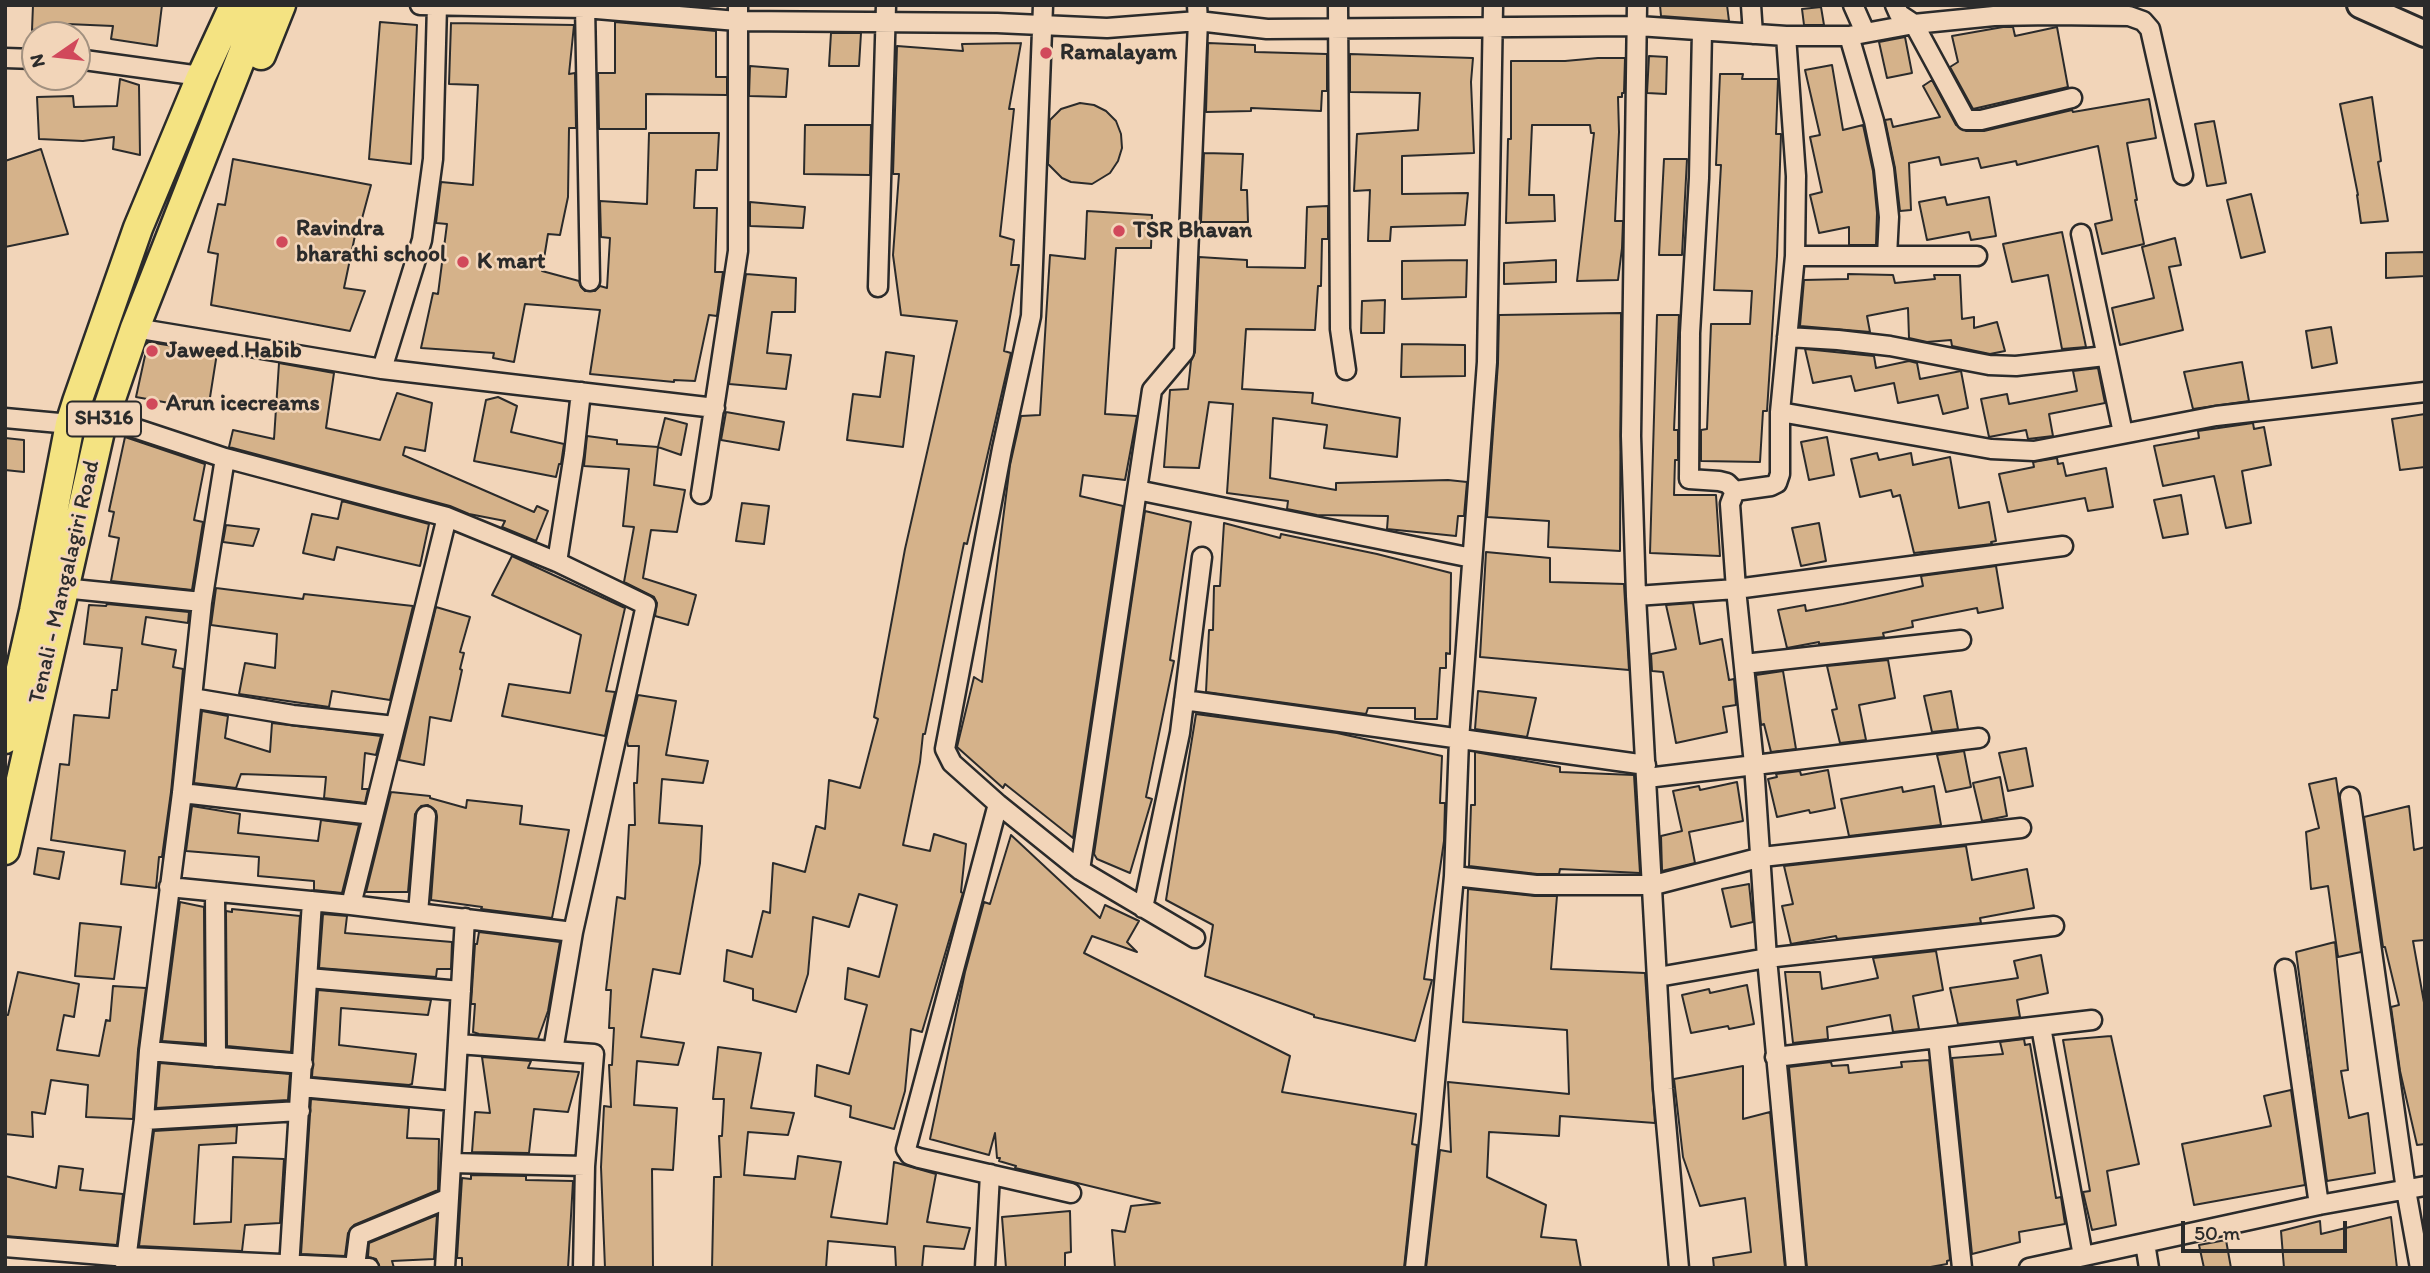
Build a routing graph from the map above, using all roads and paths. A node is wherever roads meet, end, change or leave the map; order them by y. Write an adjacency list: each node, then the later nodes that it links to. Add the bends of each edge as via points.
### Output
1 (214, 5): 30 (main road)
2 (239, 5): 33 (main road, Tenali - Mangalagiri Road / SH316, via 231,12)
3 (258, 5): 32 (main road, Tenali - Mangalagiri Road / SH316)
4 (281, 5): 32 (main road, via 257,67)
5 (420, 5): 6 (street)
6 (437, 5): 15 (street); 44 (street, via 433,159 422,240)
7 (1043, 5): 20 (street)
8 (1338, 5): 23 (street)
9 (1493, 5): 21 (street)
10 (1637, 5): 22 (street)
11 (1751, 5): 25 (street)
12 (1853, 5): 26 (street)
13 (1895, 5): 19 (street, via 1899,14)
14 (2360, 5): 27 (street)
15 (585, 7): 16 (street); 39 (street)
16 (737, 13): 17 (street); 48 (street, via 738,251)
17 (885, 13): 20 (street); 40 (street)
18 (1198, 13): 20 (street, via 1107,28); 23 (street, via 1267,29); 55 (street, via 1184,352 1152,390)
19 (1914, 24): 26 (street); 31 (street, via 1966,120); 34 (street, via 2006,16 2129,16 2143,21 2151,29)
20 (1042, 25): 79 (street, via 1031,316 945,743 952,763)
21 (1492, 26): 22 (street); 23 (street); 61 (street, via 1483,93 1488,362)
22 (1638, 26): 24 (street); 65 (street, via 1631,436)
23 (1338, 28): 45 (street, via 1340,329)
24 (1702, 31): 25 (street); 56 (street, via 1689,479 1727,483)
25 (1753, 34): 28 (street)
26 (1857, 34): 28 (street); 37 (street, via 1884,169)
27 (2425, 34)
28 (1786, 36): 36 (street, via 1796,176)
29 (91, 62): 30 (street)
30 (193, 75): 33 (main road)
31 (2071, 98)
32 (223, 101): 41 (main road, Tenali - Mangalagiri Road / SH316)
33 (187, 110): 51 (main road, Tenali - Mangalagiri Road / SH316, via 138,228)
34 (2183, 175)
35 (2081, 234): 43 (street)
36 (1795, 256): 37 (street); 42 (street)
37 (1887, 256): 38 (street)
38 (1977, 256)
39 (590, 281)
40 (878, 287)
41 (135, 328): 44 (street); 52 (main road, Tenali - Mangalagiri Road / SH316)
42 (1787, 337): 43 (street, via 1890,346 1989,365); 49 (street)
43 (2105, 355): 53 (street)
44 (382, 369): 47 (street)
45 (1346, 370)
46 (2425, 392): 53 (street, via 2216,416)
47 (581, 393): 48 (street); 62 (street)
48 (715, 408): 57 (street)
49 (1780, 412): 53 (street, via 2017,451); 56 (street, via 1777,483)
50 (5, 418): 51 (street)
51 (70, 424): 52 (street); 72 (main road, Tenali - Mangalagiri Road / SH316)
52 (102, 425): 54 (street); 63 (main road, Tenali - Mangalagiri Road / SH316)
53 (2123, 433)
54 (225, 458): 58 (street); 66 (street)
55 (1137, 490): 61 (street); 85 (street)
56 (1735, 491): 64 (street, via 1730,504)
57 (701, 494)
58 (447, 517): 62 (street); 71 (street)
59 (2063, 546): 64 (street)
60 (1202, 557): 70 (street)
61 (1472, 558): 74 (street)
62 (557, 562): 96 (street, via 646,605)
63 (63, 588): 66 (street); 83 (main road, Tenali - Mangalagiri Road / SH316)
64 (1736, 589): 65 (street); 68 (street)
65 (1636, 596): 76 (street)
66 (202, 602): 69 (street)
67 (1961, 639): 68 (street)
68 (1744, 664): 75 (street)
69 (192, 698): 71 (street); 77 (street)
70 (1184, 700): 74 (street); 92 (street)
71 (396, 726): 80 (street)
72 (5, 738)
73 (1979, 738): 75 (street)
74 (1459, 740): 76 (street); 86 (street)
75 (1754, 764): 76 (street); 84 (street)
76 (1647, 772): 87 (street)
77 (182, 793): 80 (street); 88 (street)
78 (2350, 797): 120 (street)
79 (998, 804): 85 (street); 118 (street, via 906,1149 919,1158)
80 (373, 816): 91 (street)
81 (426, 816): 93 (street)
82 (2021, 828): 84 (street)
83 (5, 850)
84 (1762, 857): 87 (street); 98 (street)
85 (1080, 870): 92 (street)
86 (1454, 876): 87 (street, via 1536,885); 134 (street)
87 (1654, 885): 100 (street)
88 (169, 887): 89 (street); 107 (street)
89 (215, 891): 90 (street); 109 (street)
90 (312, 901): 91 (street); 101 (street)
91 (351, 905): 93 (street)
92 (1143, 908): 97 (street)
93 (418, 912): 94 (street)
94 (465, 918): 96 (street); 102 (street)
95 (2053, 926): 98 (street)
96 (573, 932): 108 (street)
97 (1195, 938)
98 (1767, 958): 100 (street); 110 (street)
99 (2285, 969): 123 (street)
100 (1658, 977): 135 (street)
101 (308, 978): 102 (street); 111 (street)
102 (461, 991): 106 (street)
103 (2092, 1020): 104 (street)
104 (2041, 1027): 105 (street); 126 (street)
105 (1938, 1038): 110 (street); 137 (street)
106 (457, 1044): 108 (street); 113 (street)
107 (149, 1051): 109 (street); 115 (street)
108 (553, 1051): 117 (street, via 594,1054)
109 (216, 1057): 111 (street)
110 (1775, 1057): 136 (street)
111 (303, 1064): 112 (street)
112 (302, 1087): 113 (street); 114 (street)
113 (454, 1101): 116 (street)
114 (300, 1111): 115 (street); 128 (street)
115 (144, 1120): 127 (street)
116 (451, 1163): 117 (street); 122 (street)
117 (585, 1166): 132 (street)
118 (990, 1174): 121 (street); 133 (street)
119 (2425, 1186): 120 (street)
120 (2406, 1190): 123 (street); 139 (street)
121 (1071, 1193)
122 (449, 1199): 129 (street, via 359,1236); 131 (street)
123 (2319, 1205): 124 (street)
124 (2145, 1242): 126 (street); 138 (street)
125 (5, 1247): 127 (street)
126 (2083, 1256): 130 (street)
127 (126, 1262): 128 (street)
128 (290, 1265): 129 (street)
129 (362, 1267)
130 (2039, 1267)
131 (445, 1268)
132 (583, 1268)
133 (985, 1268)
134 (1415, 1268)
135 (1679, 1268)
136 (1796, 1268)
137 (1962, 1268)
138 (2149, 1268)
139 (2420, 1268)

